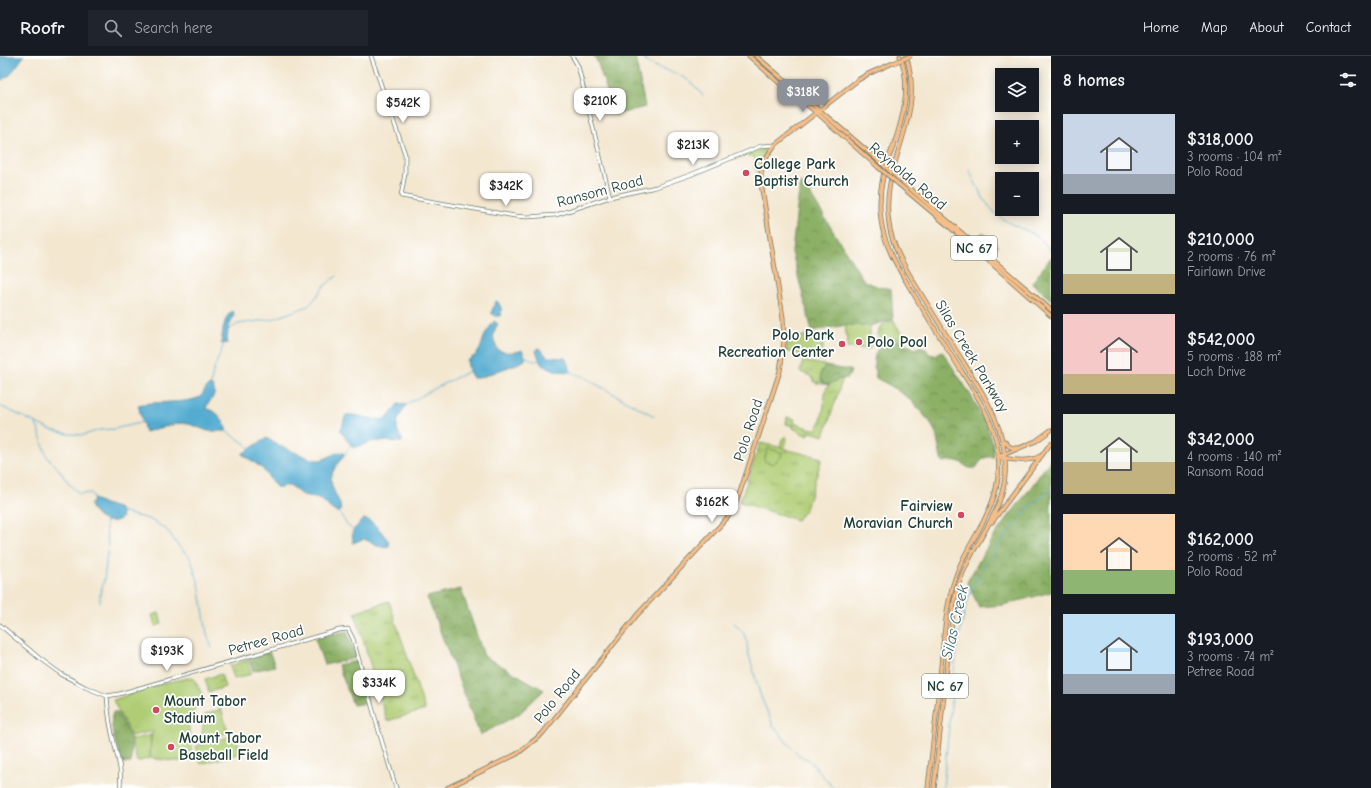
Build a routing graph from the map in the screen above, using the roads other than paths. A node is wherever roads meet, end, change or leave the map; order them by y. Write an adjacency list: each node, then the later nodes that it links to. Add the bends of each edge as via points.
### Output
1 (371, 56): 11 (street, Ransom Road, via 405,154 401,196 483,212 527,217 556,215)
2 (572, 56): 11 (street, via 578,66)
3 (749, 56): 8 (main road, Reynolda Road / NC 67, via 785,88)
4 (756, 56): 8 (main road, Reynolda Road / NC 67)
5 (900, 56): 20 (main road, Silas Creek Parkway, via 906,95 899,130 883,176 880,206 884,235 895,263 989,418)
6 (906, 56): 15 (main road, Silas Creek Parkway, via 911,76 912,97 887,195 887,213 892,238 920,292 992,410)
7 (911, 56): 8 (main road, Polo Road, bridge, via 868,74)
8 (818, 111): 9 (main road, Polo Road); 10 (main road, Reynolda Road / NC 67, bridge); 10 (main road, Reynolda Road / NC 67, bridge, via 878,167)
9 (776, 145): 11 (street, Ransom Road, via 761,146 656,187); 27 (main road, Polo Road, via 764,162 760,180 783,318 783,353 777,381 733,509 726,520 637,615 542,734 517,754)
10 (898, 180): 12 (main road, Reynolda Road / NC 67); 13 (main road, Reynolda Road / NC 67)
11 (610, 197)
12 (1051, 310)
13 (1051, 316)
14 (1051, 430): 17 (main road)
15 (1003, 439): 17 (main road, via 1010,447); 18 (main road, Silas Creek Parkway)
16 (1051, 443): 19 (main road, NC 67)
17 (1020, 448): 18 (main road)
18 (1005, 454): 20 (main road); 21 (main road, Silas Creek Parkway)
19 (1042, 454): 21 (main road, via 1032,459); 22 (main road, NC 67)
20 (998, 457): 21 (main road); 28 (main road, Silas Creek Parkway / NC 67, via 993,501 959,567 949,596)
21 (1005, 459): 22 (main road, Silas Creek Parkway, via 1002,493)
22 (986, 531): 29 (main road, Silas Creek Parkway / NC 67, via 966,564 954,601)
23 (0, 625): 24 (street, via 61,674)
24 (108, 696): 25 (street, via 108,712 121,774); 26 (street, Petree Road, via 348,629)
25 (120, 788)
26 (396, 788)
27 (446, 788)
28 (928, 788)
29 (934, 788)

